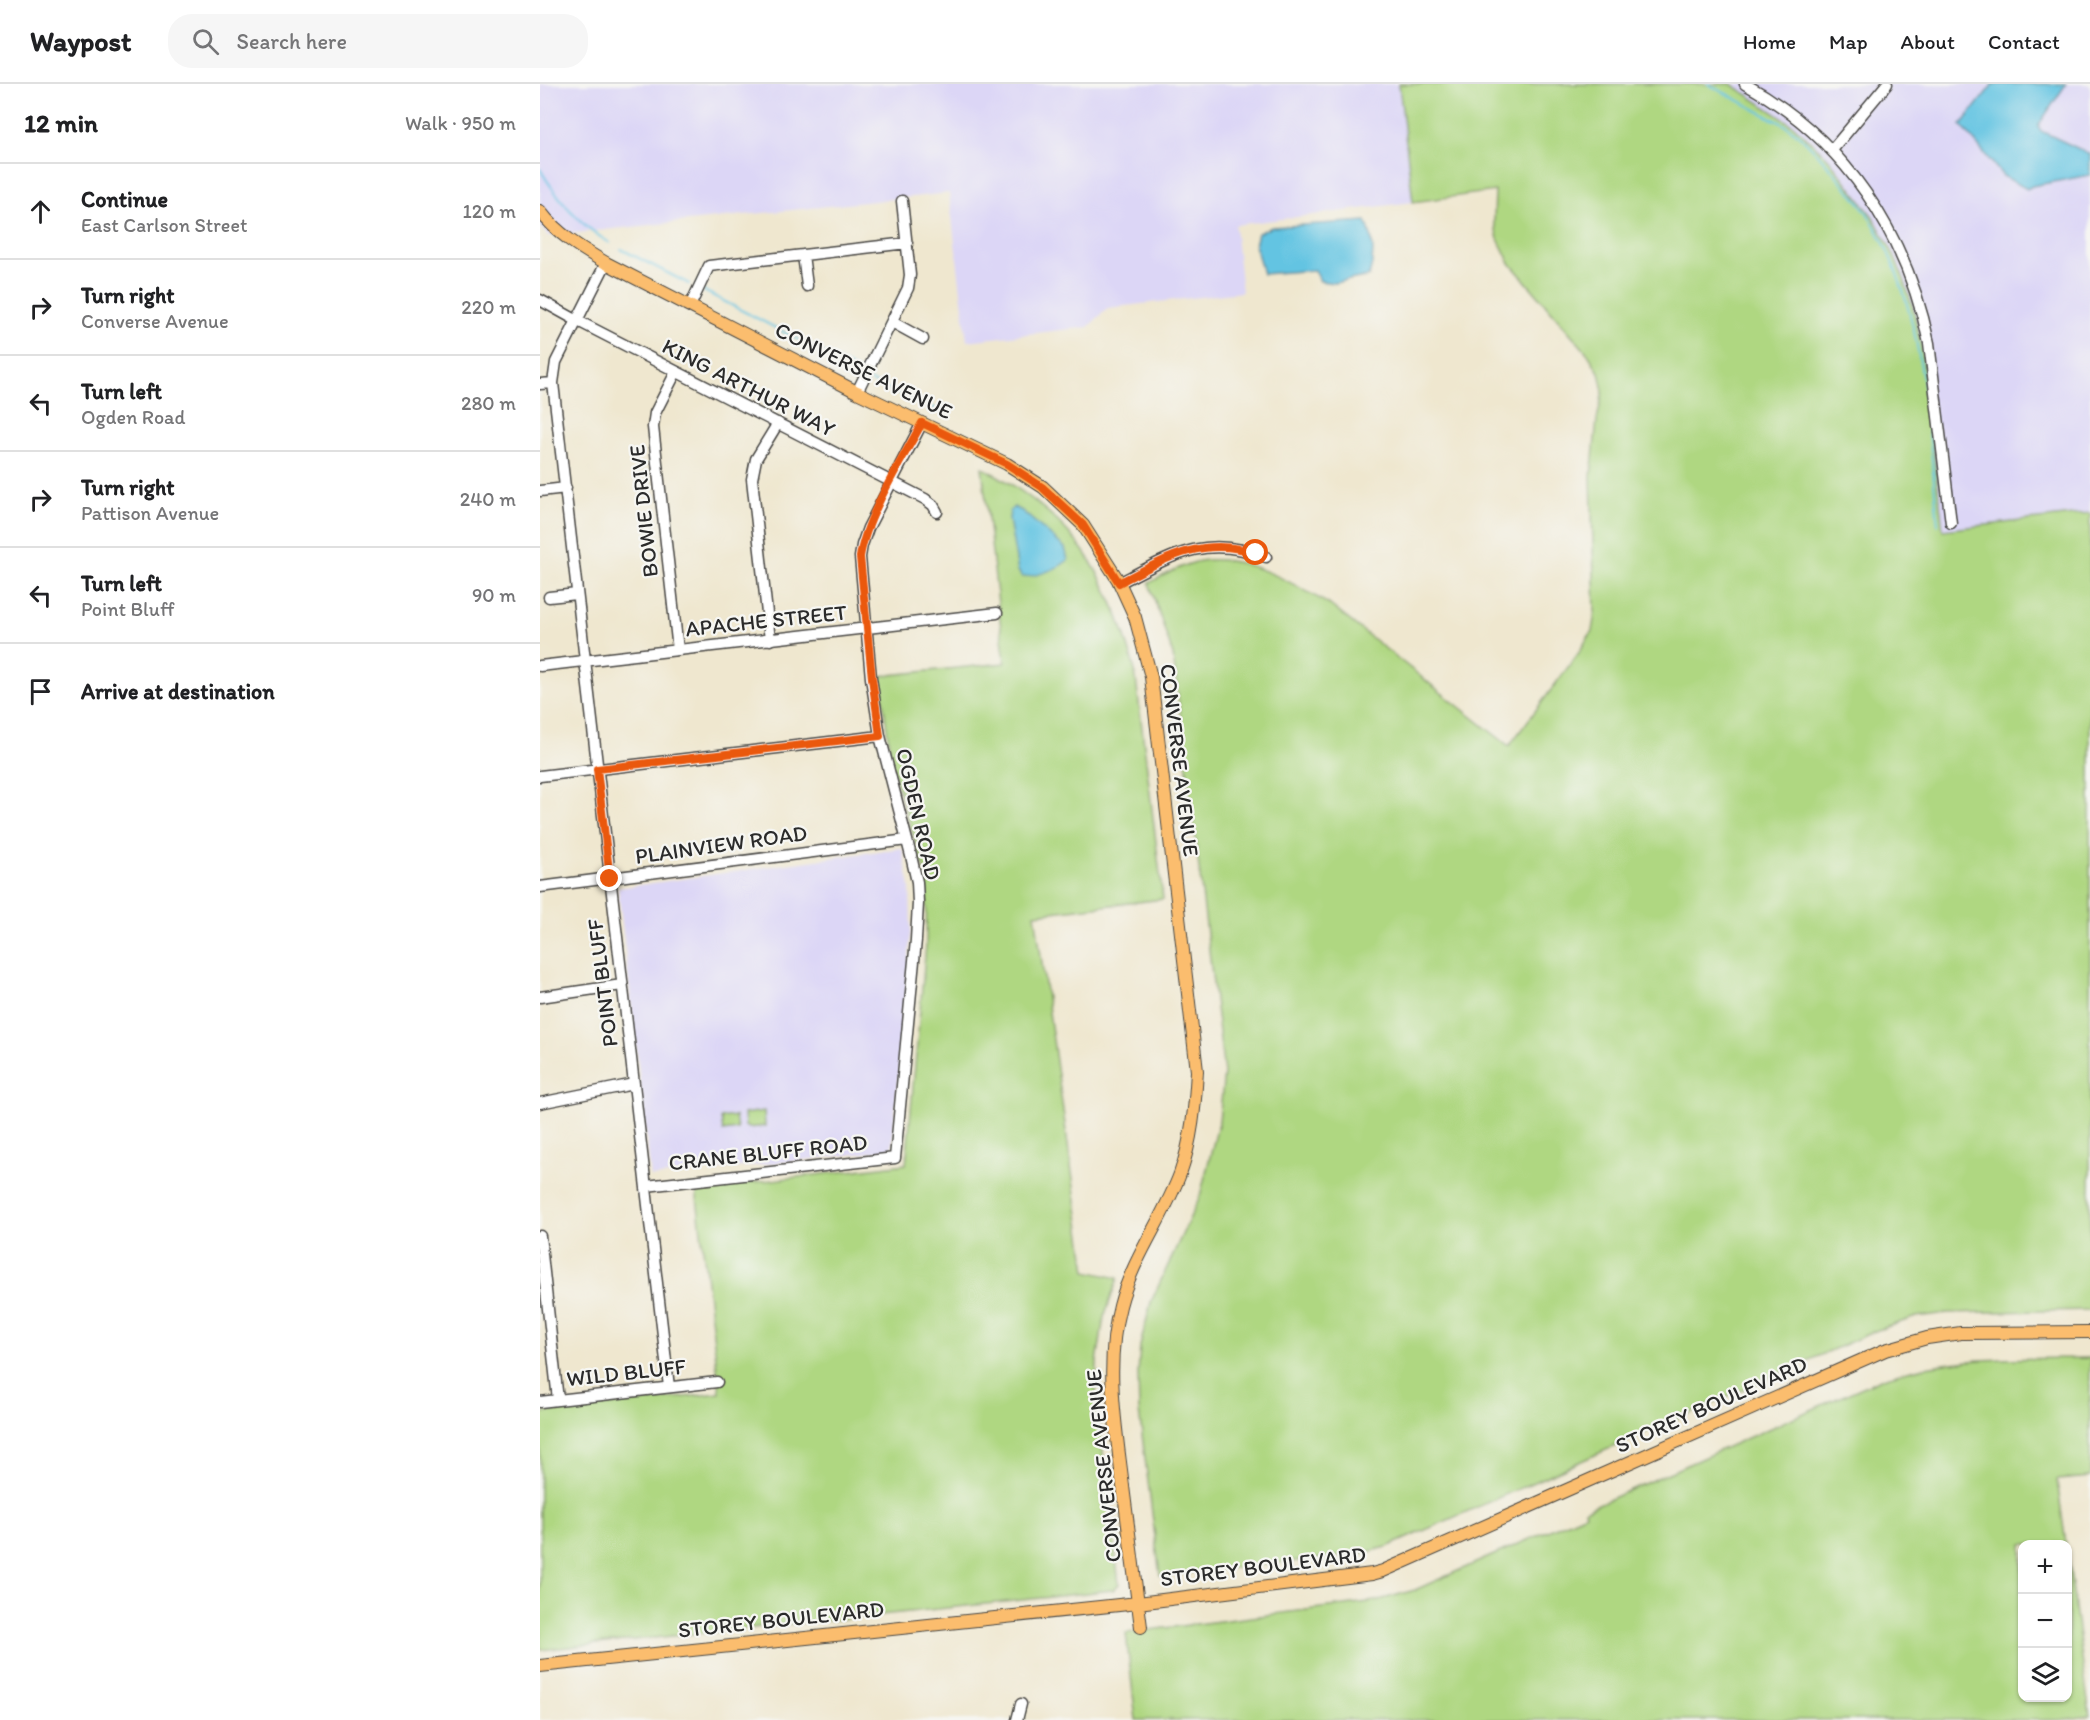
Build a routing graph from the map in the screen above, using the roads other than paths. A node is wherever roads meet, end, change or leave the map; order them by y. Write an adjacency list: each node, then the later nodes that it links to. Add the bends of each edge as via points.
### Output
1 (1746, 84): 3 (street, via 1803,123)
2 (1887, 84): 3 (street)
3 (1832, 150): 25 (street, via 1884,218 1905,261 1923,313)
4 (902, 201): 6 (street)
5 (540, 212): 8 (main road, CONVERSE AVENUE, via 560,232)
6 (907, 243): 7 (street); 13 (street, via 908,288)
7 (803, 255): 9 (street); 11 (street, via 709,266)
8 (606, 263): 11 (main road, CONVERSE AVENUE); 12 (street, POINT BLUFF)
9 (807, 286)
10 (540, 300): 12 (street, KING ARTHUR WAY)
11 (690, 306): 18 (main road, CONVERSE AVENUE)
12 (576, 321): 15 (street, KING ARTHUR WAY); 16 (street, POINT BLUFF, via 556,362)
13 (892, 321): 14 (street); 18 (street)
14 (923, 339)
15 (676, 372): 19 (street, KING ARTHUR WAY); 33 (street, BOWIE DRIVE, via 655,413 653,427)
16 (553, 383): 17 (street); 22 (street, POINT BLUFF)
17 (540, 384)
18 (857, 392): 20 (main road, CONVERSE AVENUE)
19 (778, 423): 21 (street, KING ARTHUR WAY); 32 (street, via 756,459 752,479)
20 (922, 423): 21 (street, OGDEN ROAD); 27 (main road, CONVERSE AVENUE, via 1007,464 1042,487 1083,525)
21 (890, 482): 24 (street, KING ARTHUR WAY, via 925,499); 31 (street, OGDEN ROAD, via 862,544 860,570)
22 (566, 488): 23 (street); 28 (street, POINT BLUFF)
23 (540, 490)
24 (937, 512)
25 (1951, 523)
26 (1266, 557): 27 (street, via 1242,549 1203,548 1163,559)
27 (1119, 583): 54 (main road, CONVERSE AVENUE, via 1135,617 1151,677 1197,1071 1183,1164 1132,1274 1120,1306 1114,1340 1115,1423)
28 (577, 594): 29 (street); 34 (street, POINT BLUFF)
29 (549, 597)
30 (997, 613): 31 (street, APACHE STREET)
31 (867, 628): 32 (street, APACHE STREET); 36 (street, OGDEN ROAD)
32 (770, 639): 33 (street, APACHE STREET)
33 (678, 650): 34 (street, APACHE STREET)
34 (585, 661): 35 (street, APACHE STREET); 37 (street, POINT BLUFF)
35 (540, 666)
36 (880, 736): 37 (street); 39 (street, OGDEN ROAD)
37 (597, 769): 38 (street); 40 (street, POINT BLUFF)
38 (540, 776)
39 (907, 840): 40 (street, PLAINVIEW ROAD); 46 (street, OGDEN ROAD, via 917,882 918,923)
40 (610, 879): 41 (street, PLAINVIEW ROAD); 42 (street, POINT BLUFF)
41 (540, 887)
42 (622, 985): 43 (street); 44 (street, POINT BLUFF)
43 (540, 997)
44 (634, 1084): 45 (street); 47 (street, POINT BLUFF)
45 (540, 1103)
46 (896, 1158): 47 (street, CRANE BLUFF ROAD)
47 (646, 1186): 51 (street, POINT BLUFF)
48 (540, 1236): 52 (street)
49 (2090, 1332): 54 (main road, STOREY BOULEVARD, via 1961,1333 1927,1338 1885,1350 1383,1571)
50 (717, 1382): 51 (street, WILD BLUFF)
51 (669, 1387): 52 (street, WILD BLUFF)
52 (558, 1400): 53 (street, WILD BLUFF)
53 (540, 1402)
54 (1138, 1603): 55 (main road, CONVERSE AVENUE); 56 (main road, STOREY BOULEVARD)
55 (1141, 1627)
56 (540, 1666)
57 (1022, 1704): 58 (street)
58 (1017, 1720)

